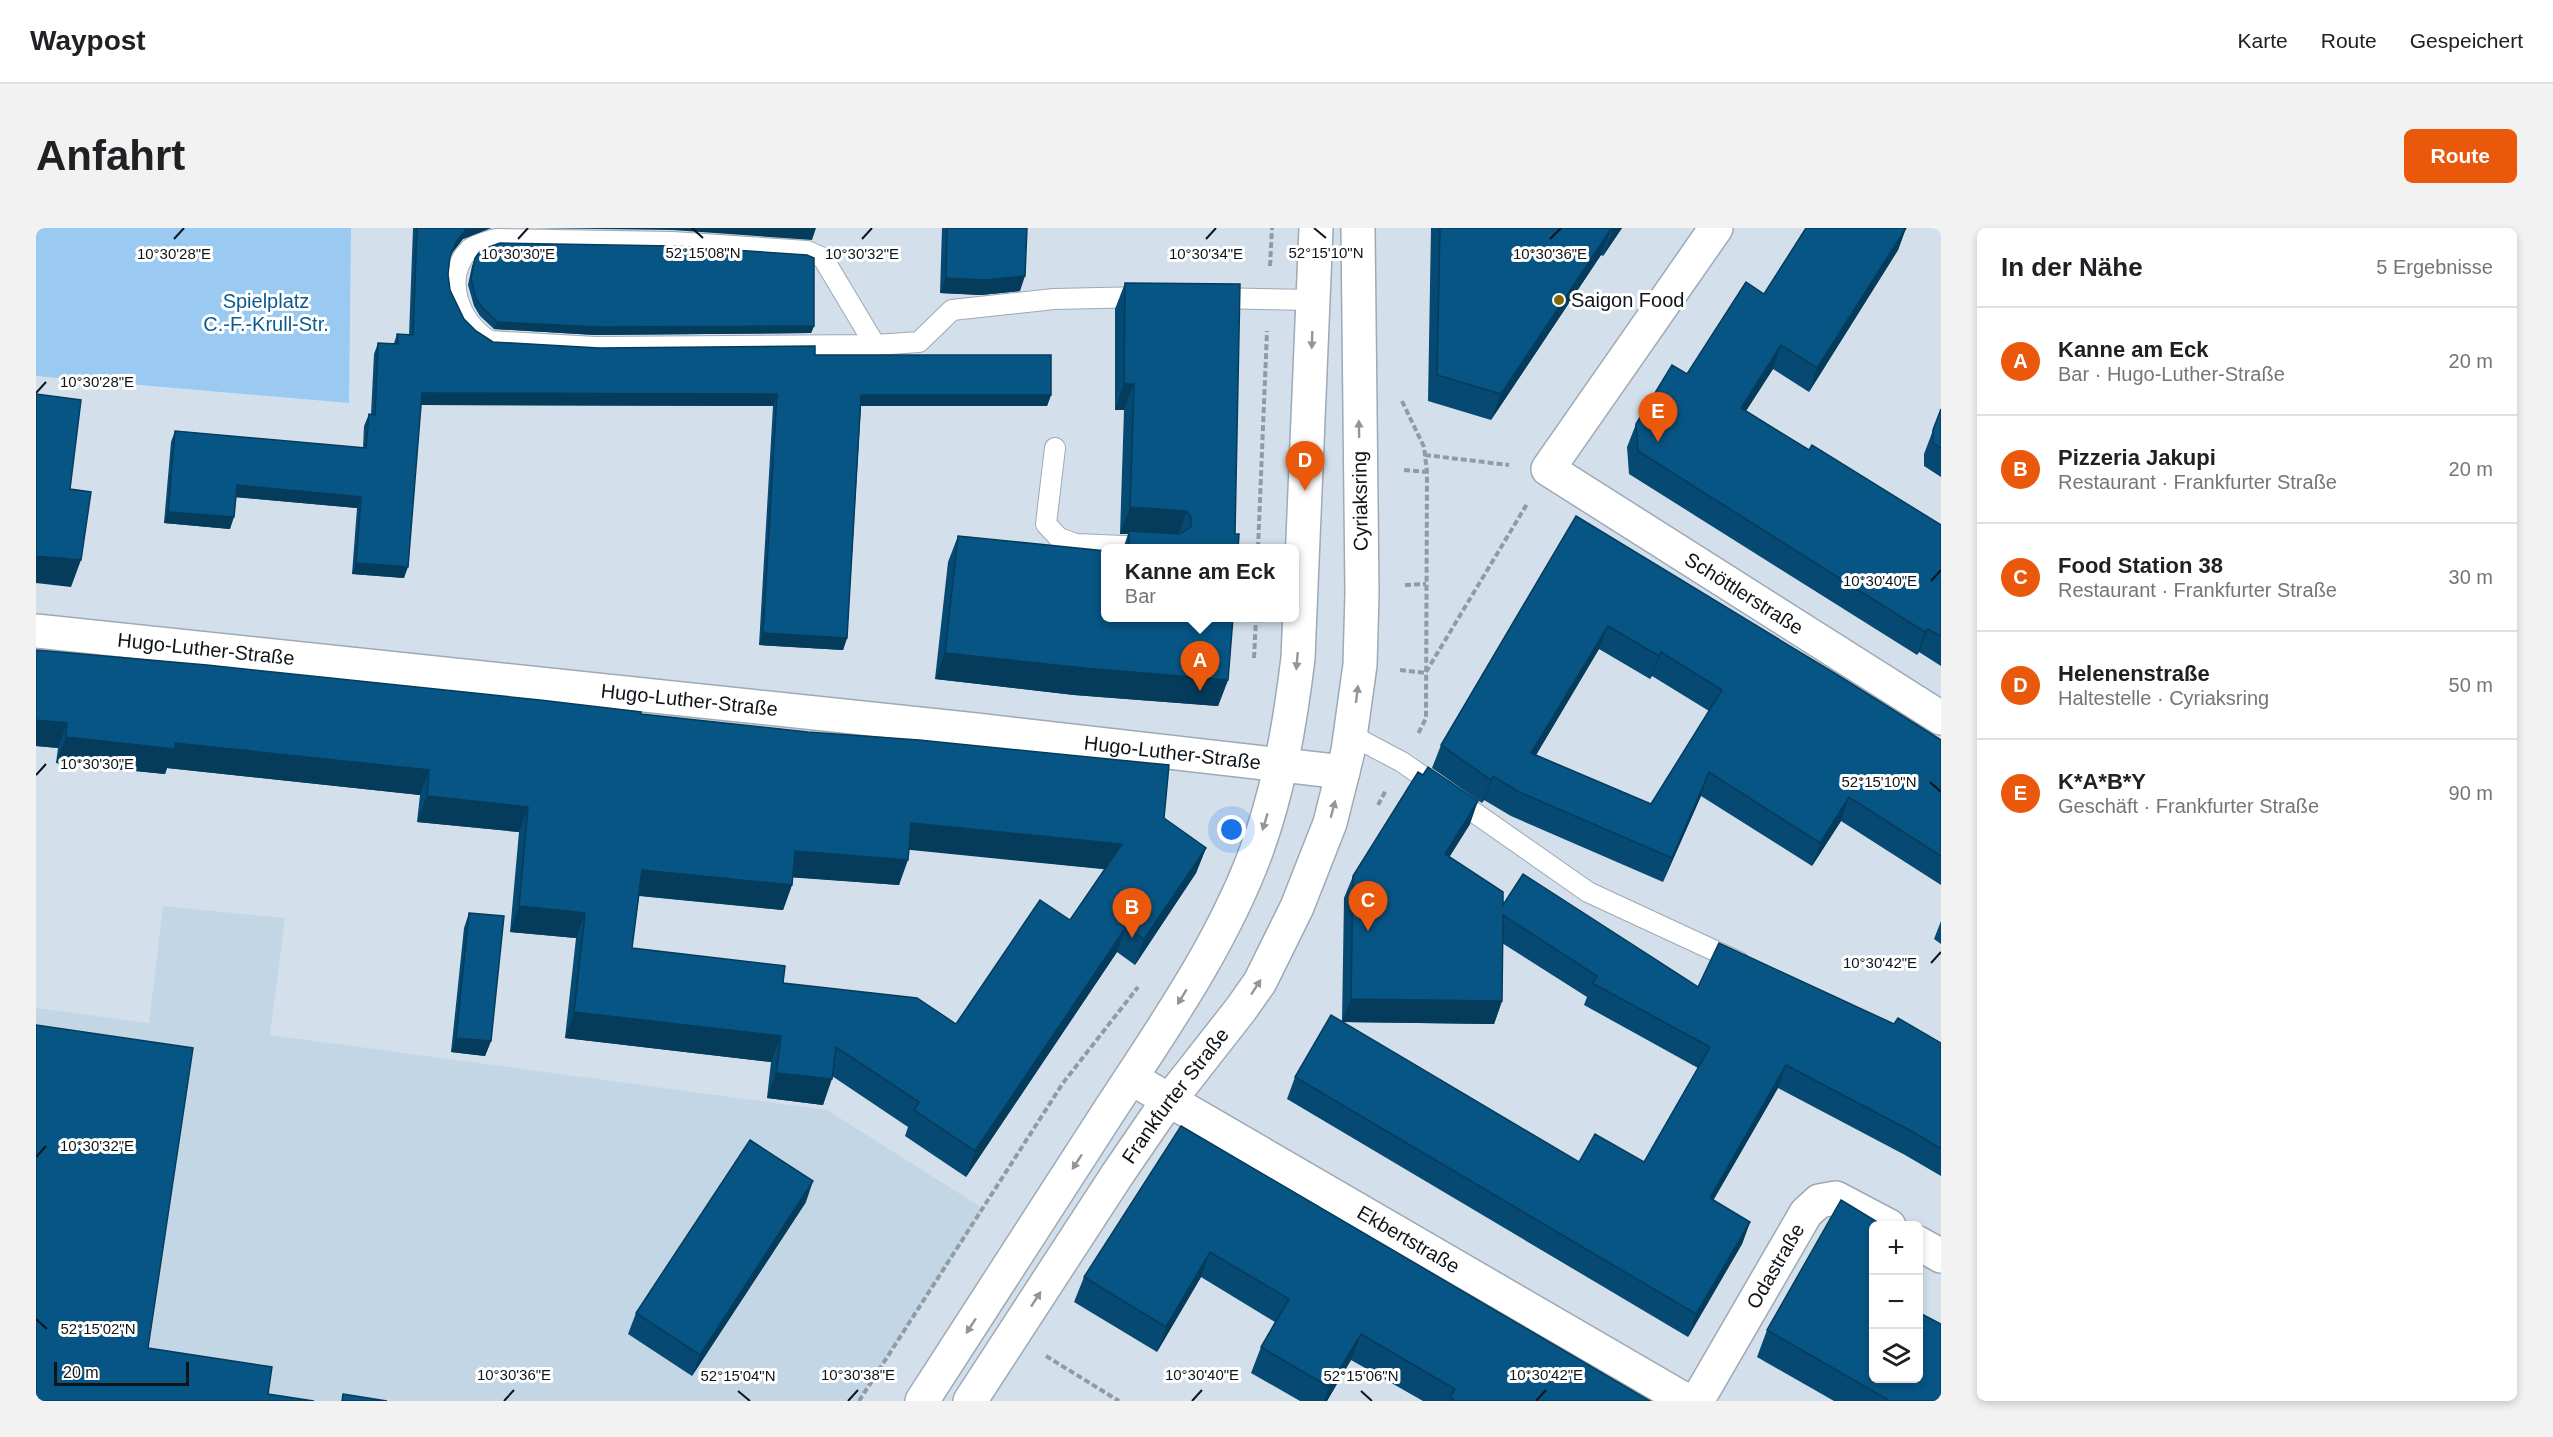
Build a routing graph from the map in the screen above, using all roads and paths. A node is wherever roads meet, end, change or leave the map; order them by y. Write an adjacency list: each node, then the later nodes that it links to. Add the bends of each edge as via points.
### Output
1 (1272, 228): 7 (path)
2 (1316, 228): 8 (street)
3 (1358, 228): 27 (street, Cyriaksring, one-way to 3, via 1360,665 1362,593)
4 (1716, 228): 13 (street)
5 (1166, 297): 9 (lane, via 1065,298 952,310 919,342)
6 (1189, 298): 7 (lane)
7 (1269, 298): 8 (lane); 16 (path)
8 (1313, 300): 18 (street, one-way to 18)
9 (876, 345): 9 (lane, via 595,348 490,341 478,334 456,300 458,268 471,248 496,239 672,242 807,251 823,258)
10 (1401, 399): 12 (path)
11 (1055, 448): 17 (lane, via 1046,524 1059,538)
12 (1425, 455): 13 (path); 15 (path)
13 (1548, 469): 25 (path); 26 (street, Schöttlerstraße)
14 (1404, 470): 15 (path)
15 (1427, 472): 19 (path)
16 (1258, 544)
17 (1101, 545)
18 (1299, 549)
19 (1426, 584): 20 (path); 25 (path)
20 (1405, 585)
21 (1256, 622): 24 (path)
22 (1298, 622): 29 (street, one-way to 29, via 1292,710)
23 (36, 631): 29 (street, Hugo-Luther-Straße)
24 (1255, 652)
25 (1426, 673): 28 (path, via 1426,718)
26 (1941, 718)
27 (1351, 735): 28 (lane); 30 (street, Cyriaksring)
28 (1402, 762): 31 (lane, via 1588,892)
29 (1281, 766): 30 (street, Hugo-Luther-Straße); 33 (street, one-way to 33, via 1256,852 1233,906)
30 (1343, 772): 34 (street, Frankfurter Straße, one-way to 30, via 1241,1009 1280,945 1318,856)
31 (1755, 970)
32 (1145, 978): 39 (path, via 1063,1083)
33 (1131, 1078): 34 (street, Ekbertstraße); 40 (street, one-way to 40)
34 (1170, 1101): 41 (street, Frankfurter Straße, one-way to 34, via 1117,1175); 43 (street, Ekbertstraße)
35 (1880, 1221): 44 (street, Odastraße, via 1836,1198 1819,1201 1806,1213)
36 (1923, 1246): 37 (street)
37 (1941, 1256)
38 (1037, 1351): 42 (path)
39 (859, 1401)
40 (922, 1401)
41 (970, 1401)
42 (1119, 1401)
43 (1687, 1401)
44 (1697, 1401)

